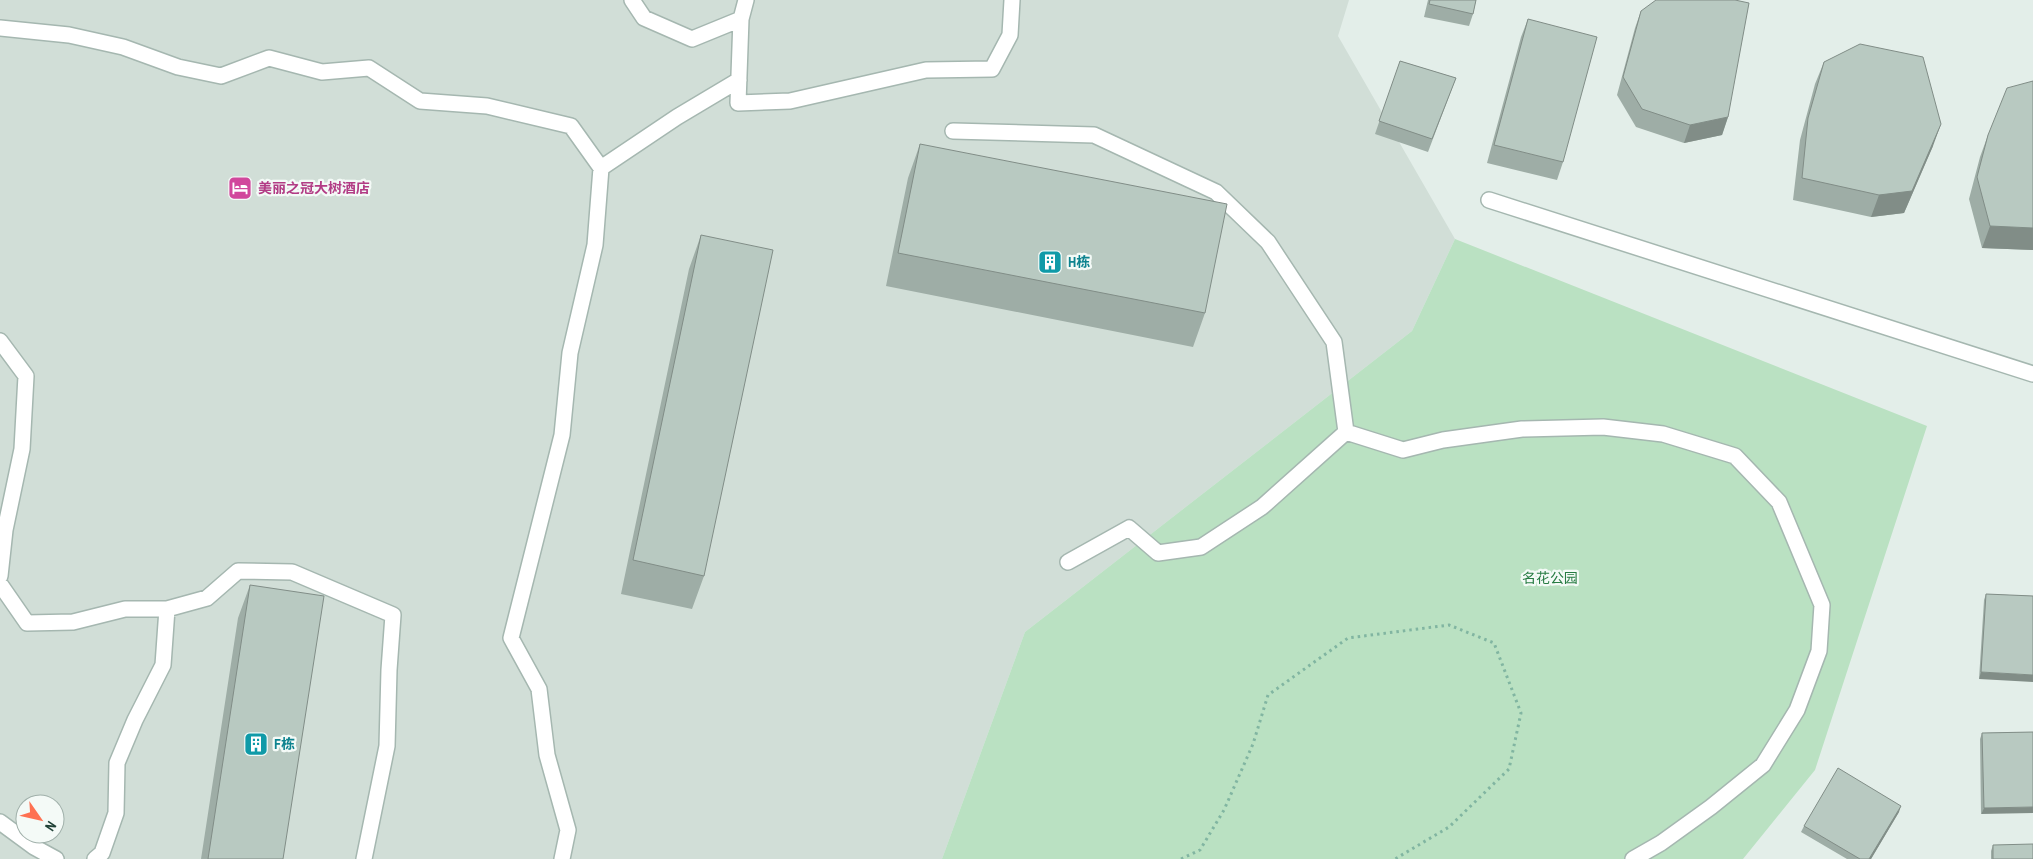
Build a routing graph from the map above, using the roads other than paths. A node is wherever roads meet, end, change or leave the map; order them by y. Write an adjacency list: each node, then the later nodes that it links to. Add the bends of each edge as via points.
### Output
1 (632, 0): 4 (street, via 644,18 692,39)
2 (746, 0): 4 (street)
3 (1012, 0): 6 (street, via 1010,35 992,69 926,70 790,101 738,103)
4 (741, 19): 6 (street)
5 (0, 28): 8 (street, via 69,35 123,47 178,67 221,76 269,58 322,72 369,68 420,101 486,106 571,126)
6 (739, 80): 8 (street)
7 (953, 130): 12 (street, via 1094,135 1216,192 1268,242 1334,342)
8 (601, 168): 21 (street, via 595,245 570,353 562,435 511,638 539,689 547,755 568,830)
9 (1489, 200): 11 (street)
10 (0, 341): 14 (street, via 26,376 22,449 5,530)
11 (2033, 374)
12 (1346, 432): 13 (street, via 1262,507 1202,547 1158,553 1129,528); 22 (street, via 1403,450 1443,440 1522,429 1603,427 1663,434 1734,456 1779,502 1822,605 1819,651 1797,710 1763,765 1711,808 1661,844)
13 (1068, 562)
14 (0, 576)
15 (0, 584): 16 (street, via 27,623 73,622 125,609)
16 (167, 609): 19 (street, via 164,665 117,763 116,812 102,853); 20 (street, via 207,598 238,571 292,572 393,614 387,746)
17 (0, 822): 18 (street)
18 (56, 859)
19 (94, 859)
20 (364, 859)
21 (562, 859)
22 (1633, 859)

